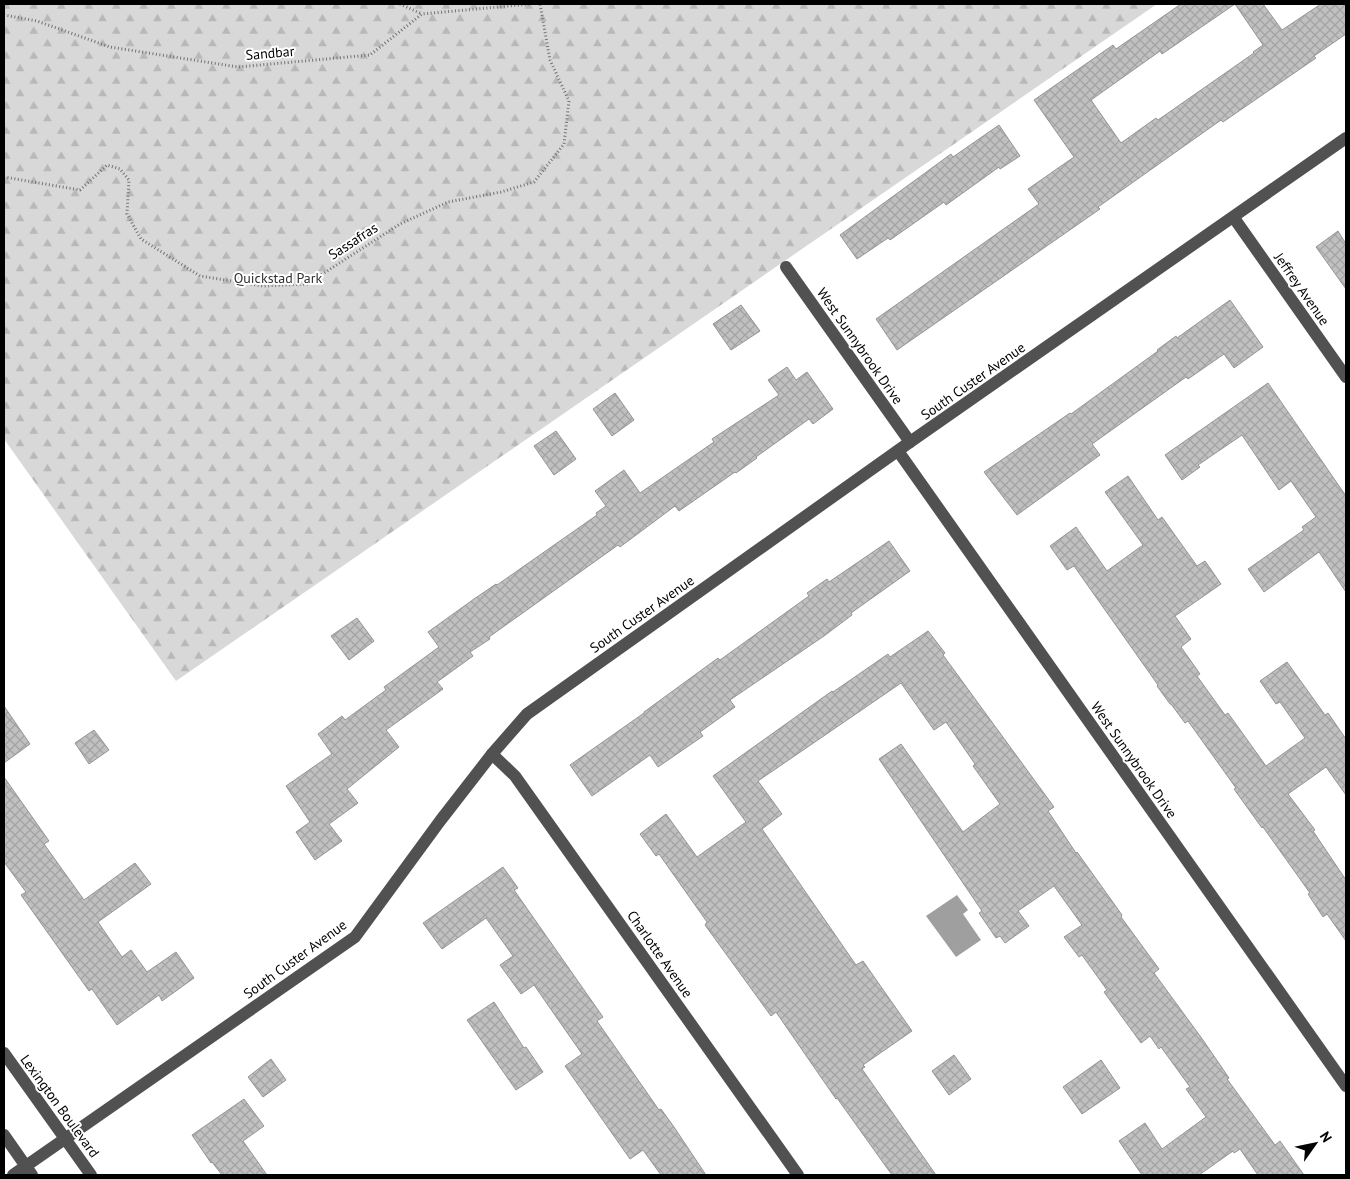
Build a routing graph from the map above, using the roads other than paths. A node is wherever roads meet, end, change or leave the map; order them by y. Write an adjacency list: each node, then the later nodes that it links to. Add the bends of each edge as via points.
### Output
1 (1346, 138): 2 (street, South Custer Avenue)
2 (1234, 218): 4 (street, Jeffrey Avenue); 5 (street, South Custer Avenue)
3 (786, 267): 5 (street, West Sunnybrook Drive)
4 (1346, 377)
5 (910, 442): 6 (street, South Custer Avenue)
6 (898, 451): 7 (street, South Custer Avenue, via 527,714); 9 (street, West Sunnybrook Drive)
7 (492, 754): 11 (street, South Custer Avenue, via 355,937); 15 (street, Charlotte Avenue, via 515,776)
8 (4, 1054): 11 (street, Lexington Boulevard)
9 (1346, 1086)
10 (4, 1135): 12 (street)
11 (65, 1139): 12 (street, South Custer Avenue); 14 (street, Lexington Boulevard)
12 (29, 1171): 13 (street, South Custer Avenue)
13 (13, 1175)
14 (91, 1175)
15 (798, 1175)

